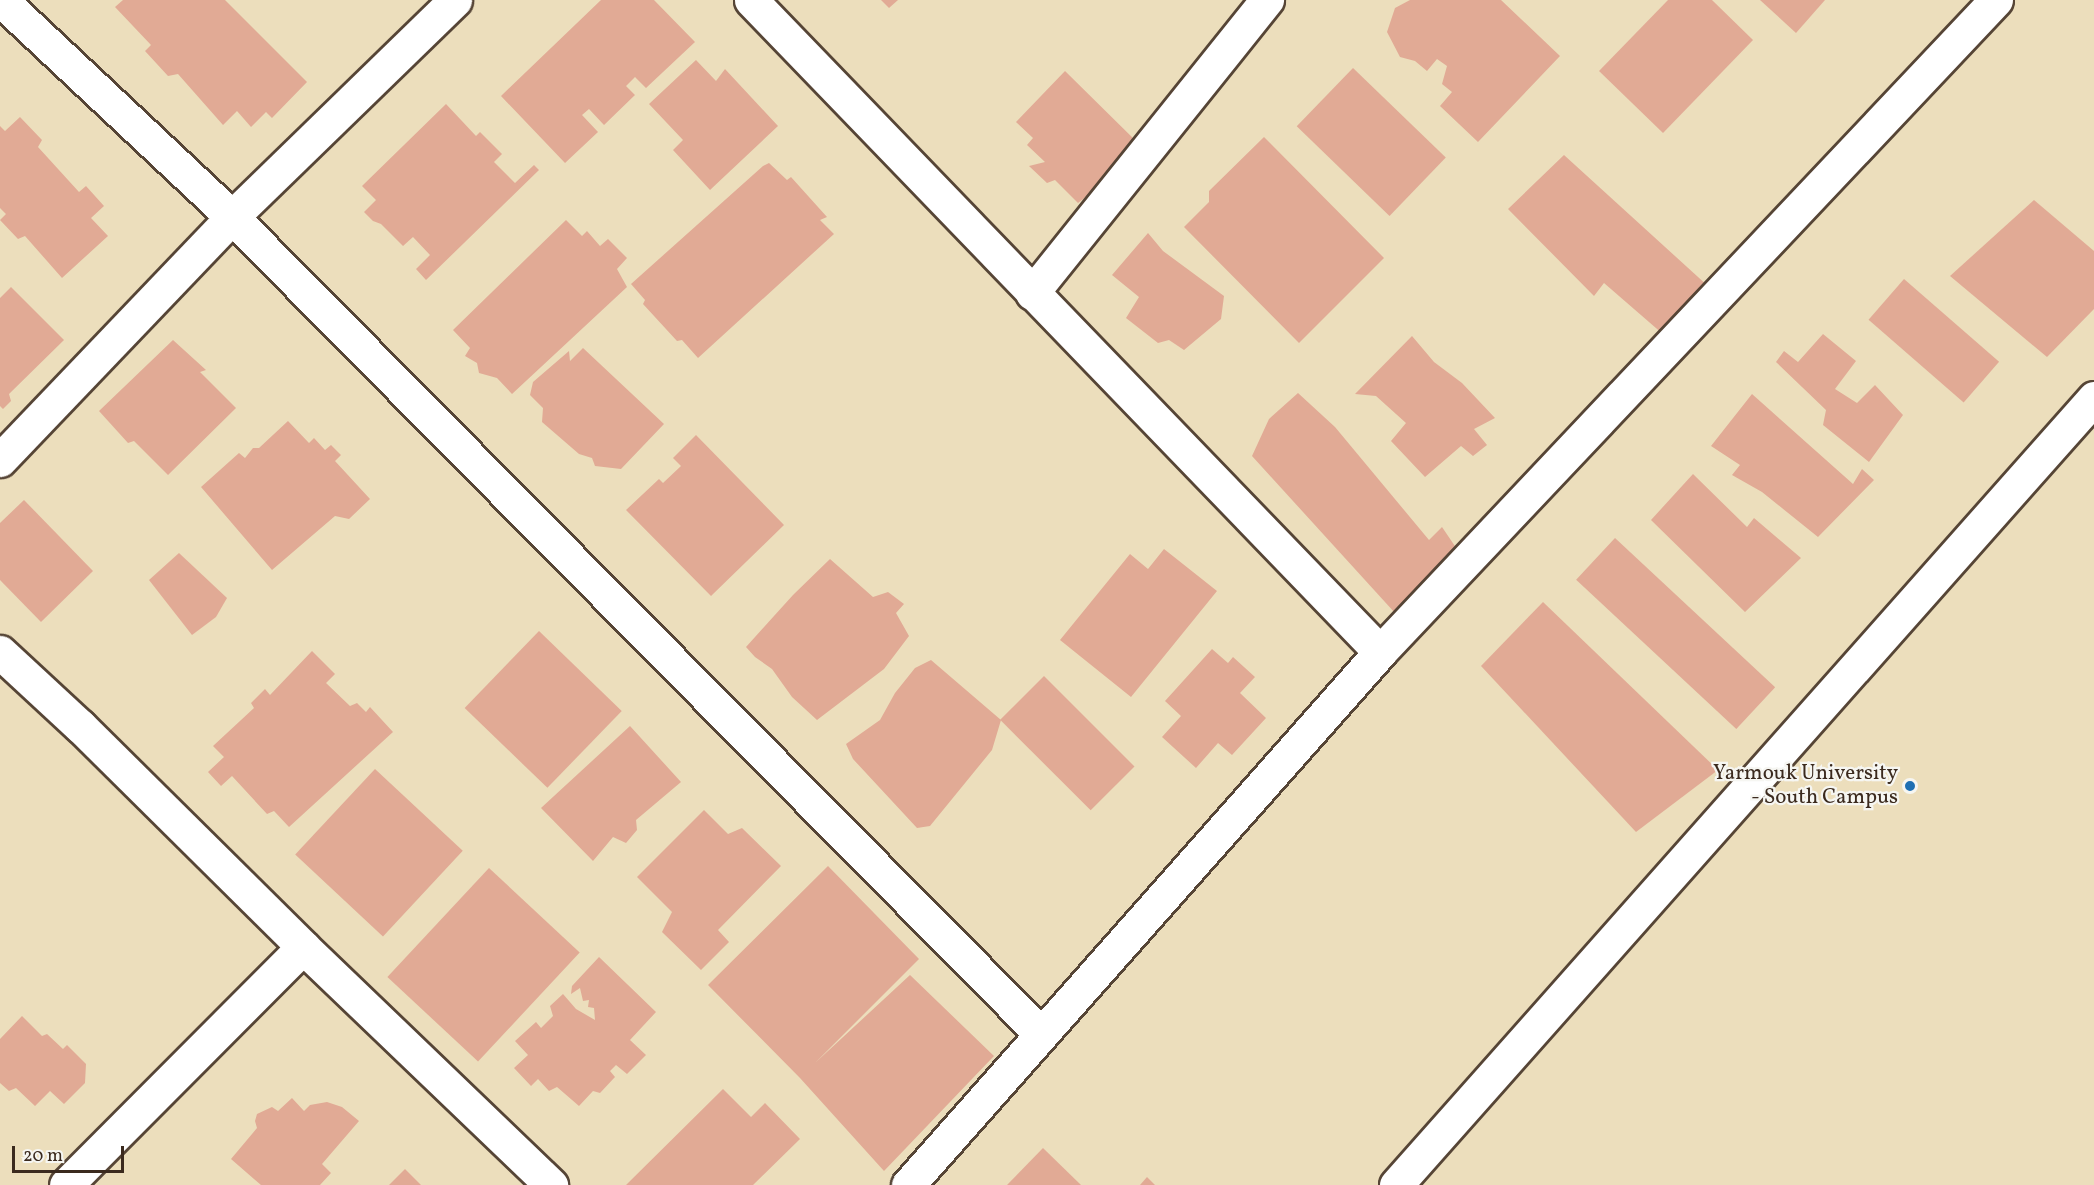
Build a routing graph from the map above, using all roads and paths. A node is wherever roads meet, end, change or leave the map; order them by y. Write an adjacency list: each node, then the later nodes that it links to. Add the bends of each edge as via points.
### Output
1 (1, 0): 6 (street)
2 (455, 0): 6 (street)
3 (751, 0): 7 (street)
4 (1267, 0): 7 (street)
5 (1996, 0): 11 (street)
6 (232, 217): 9 (street); 13 (street)
7 (1032, 293): 11 (street)
8 (2094, 398): 17 (street)
9 (0, 460)
10 (0, 652): 12 (street)
11 (1380, 652): 13 (street)
12 (303, 947): 14 (street); 15 (street)
13 (1041, 1034): 16 (street)
14 (66, 1185)
15 (551, 1185)
16 (908, 1185)
17 (1396, 1185)

